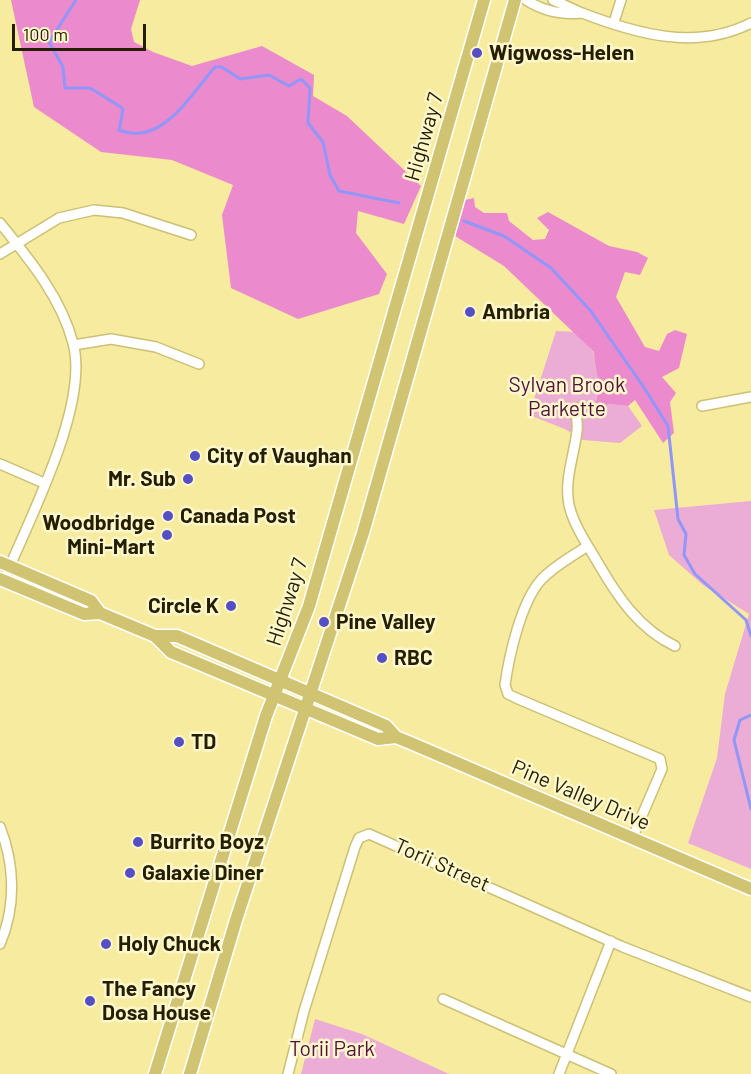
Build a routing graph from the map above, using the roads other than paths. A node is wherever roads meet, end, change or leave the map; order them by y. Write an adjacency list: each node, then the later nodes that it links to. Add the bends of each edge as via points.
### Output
1 (484, 0): 26 (main road, Highway 7, via 309,606)
2 (515, 0): 27 (main road, via 363,533)
3 (526, 0): 6 (street, via 564,14)
4 (553, 0): 6 (street)
5 (621, 0): 7 (street)
6 (581, 13): 7 (street)
7 (614, 22): 8 (street, via 654,35 685,39 716,36)
8 (751, 23)
9 (0, 223): 11 (street)
10 (191, 235): 11 (street, via 123,213 94,210 58,218)
11 (17, 244): 12 (street); 13 (street, via 54,296)
12 (0, 254)
13 (74, 345): 14 (street, via 111,339 156,347); 19 (street, via 70,411 61,445)
14 (199, 364)
15 (751, 397): 16 (street)
16 (702, 406)
17 (576, 408): 20 (street, via 569,504)
18 (0, 464): 19 (street)
19 (44, 483): 21 (street)
20 (586, 547): 25 (street, via 617,596 660,639); 32 (street, via 550,571 532,592 505,685 508,694 516,698 660,759 662,769)
21 (5, 564): 22 (street); 23 (main road, Pine Valley Drive, via 91,601)
22 (2, 579): 23 (main road, Pine Valley Drive, via 84,614)
23 (100, 613): 24 (main road, Pine Valley Drive)
24 (155, 636): 26 (main road, Pine Valley Drive, via 177,636); 28 (main road, Pine Valley Drive, via 171,652)
25 (675, 646)
26 (280, 680): 27 (main road, Pine Valley Drive); 28 (main road, Highway 7)
27 (311, 693): 29 (main road); 30 (main road, Pine Valley Drive, via 386,726)
28 (274, 697): 29 (main road, Pine Valley Drive); 39 (main road, Highway 7, via 201,917)
29 (305, 709): 30 (main road, Pine Valley Drive, via 378,739); 40 (main road)
30 (396, 737): 32 (main road, Pine Valley Drive)
31 (0, 827): 35 (street, via 12,876 9,923)
32 (632, 839): 33 (main road, Pine Valley Drive)
33 (751, 889)
34 (611, 941): 36 (street, Torii Street); 38 (street); 41 (street, Torii Street, via 369,834 359,838)
35 (0, 944)
36 (751, 997)
37 (443, 999): 38 (street)
38 (566, 1056): 42 (street); 43 (street)
39 (155, 1074)
40 (190, 1074)
41 (288, 1074)
42 (559, 1074)
43 (611, 1074)

